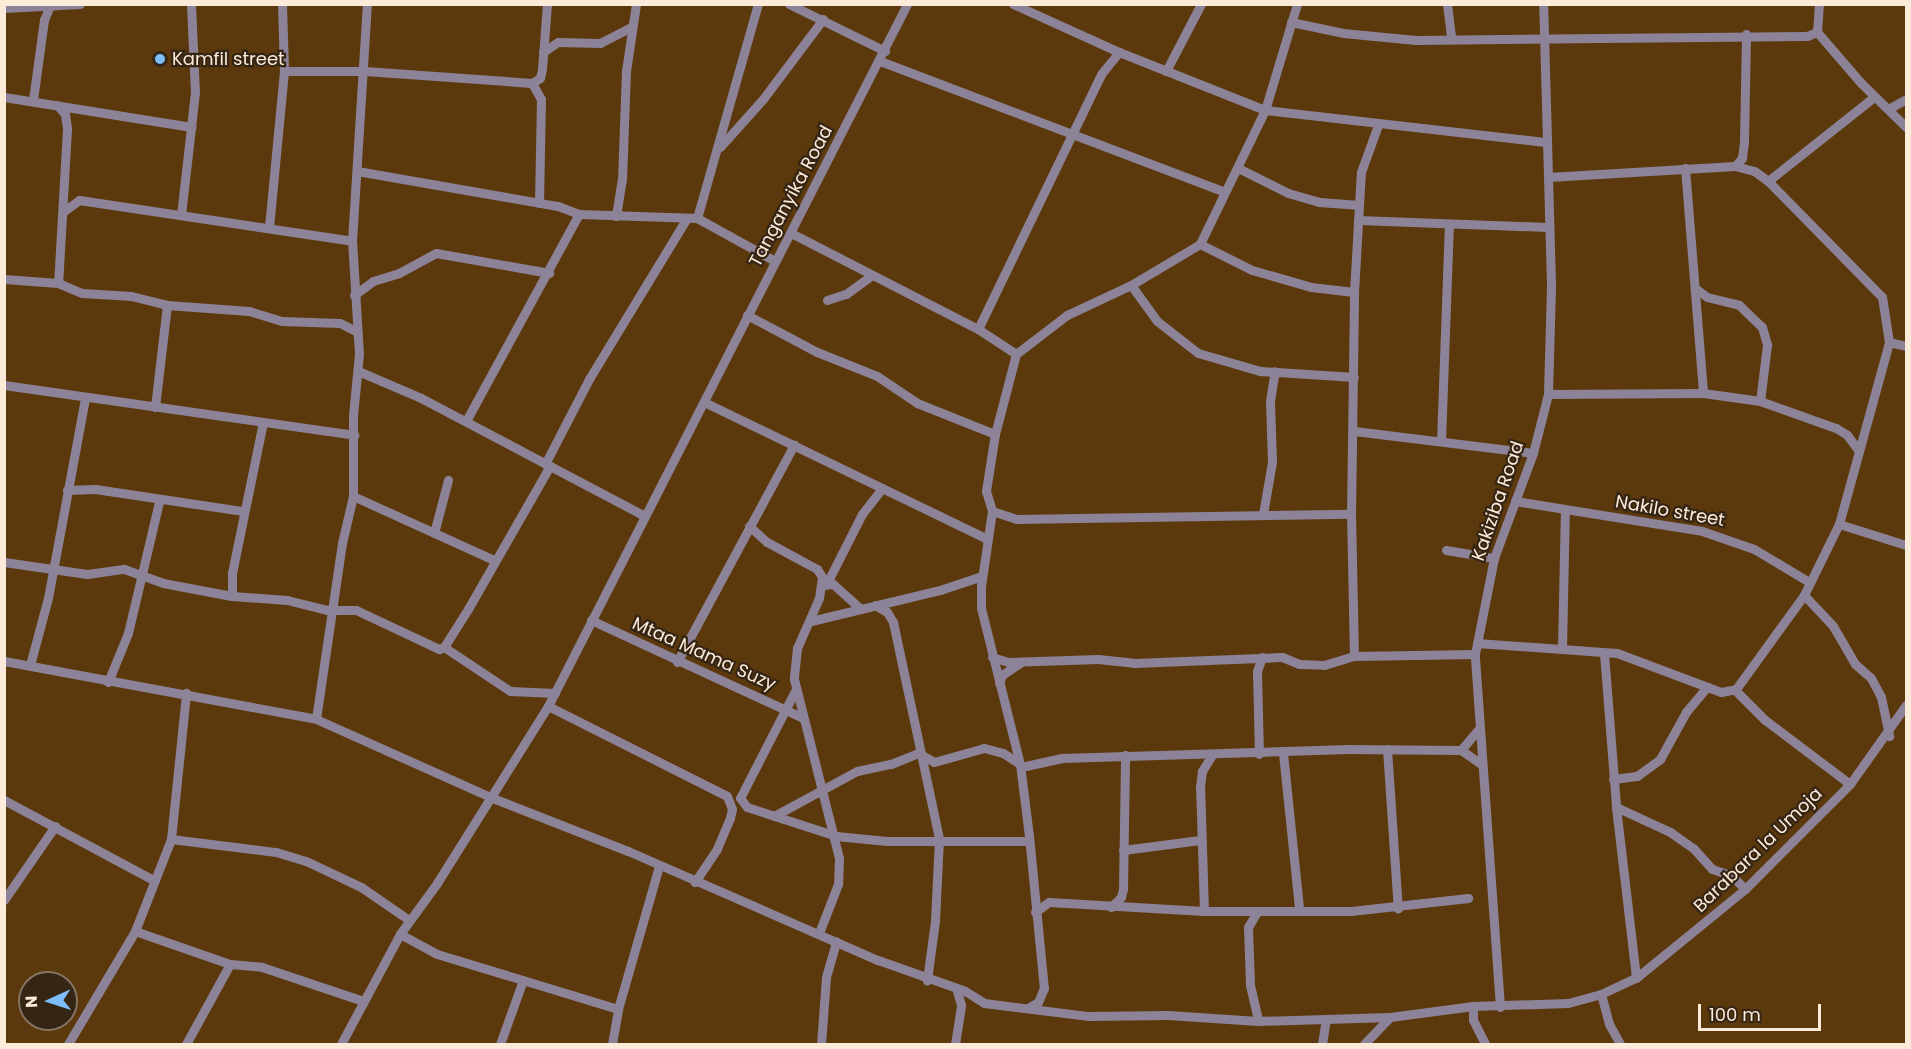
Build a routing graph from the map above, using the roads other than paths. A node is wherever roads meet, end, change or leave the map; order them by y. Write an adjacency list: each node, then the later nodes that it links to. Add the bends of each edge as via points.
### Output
1 (80, 4): 16 (street)
2 (191, 4): 43 (street, via 196,68)
3 (282, 4): 29 (street)
4 (367, 4): 30 (street)
5 (547, 4): 26 (street)
6 (636, 4): 20 (street)
7 (758, 4): 47 (street)
8 (789, 4): 18 (street)
9 (908, 4): 25 (street, Tanganyika Road)
10 (1013, 4): 27 (street)
11 (1201, 4): 31 (street)
12 (1297, 4): 19 (street)
13 (1447, 4): 23 (street)
14 (1543, 4): 24 (street, Kakiziba Road)
15 (1819, 4): 21 (street)
16 (50, 5): 17 (street); 36 (street, via 44,20)
17 (4, 8)
18 (823, 19): 25 (street); 47 (street, via 763,99)
19 (1291, 22): 23 (street, via 1343,33); 40 (street)
20 (631, 27): 26 (street, via 600,43 558,42); 62 (street)
21 (1817, 32): 22 (street, via 1807,36); 34 (street)
22 (1746, 34): 24 (street); 48 (street, via 1744,141 1742,158)
23 (1451, 39): 24 (street)
24 (1544, 40): 46 (street, Kakiziba Road)
25 (885, 51): 28 (street, Tanganyika Road)
26 (543, 52): 32 (street, via 540,78)
27 (1119, 52): 31 (street); 45 (street, via 1102,73)
28 (880, 61): 45 (street); 69 (street, Tanganyika Road)
29 (284, 71): 30 (street); 68 (street)
30 (365, 71): 32 (street); 51 (street)
31 (1166, 71): 40 (street)
32 (532, 83): 57 (street, via 541,99)
33 (4, 97): 36 (street)
34 (1874, 97): 39 (street); 53 (street)
35 (1906, 99): 39 (street)
36 (33, 100): 37 (street)
37 (57, 105): 38 (street); 41 (street)
38 (77, 108): 41 (street); 43 (street)
39 (1890, 108): 44 (street)
40 (1265, 110): 42 (street, via 1356,118); 49 (street)
41 (66, 118): 54 (street)
42 (1378, 125): 46 (street); 58 (street, via 1366,149)
43 (192, 127): 61 (street)
44 (1906, 127)
45 (1071, 134): 55 (street); 84 (street)
46 (1545, 142): 52 (street, Kakiziba Road)
47 (716, 151): 64 (street)
48 (1735, 166): 50 (street); 53 (street, via 1754,171)
49 (1238, 168): 55 (street); 58 (street, via 1288,194)
50 (1685, 168): 52 (street); 78 (street)
51 (357, 171): 57 (street); 70 (street)
52 (1548, 177): 67 (street, Kakiziba Road)
53 (1768, 181): 86 (street, via 1882,297)
54 (65, 186): 56 (street); 59 (street)
55 (1223, 191): 71 (street)
56 (79, 201): 59 (street); 61 (street)
57 (539, 203): 60 (street)
58 (1359, 205): 65 (street)
59 (64, 211): 76 (street)
60 (579, 214): 62 (street); 73 (street)
61 (182, 215): 68 (street)
62 (616, 216): 63 (street)
63 (687, 218): 64 (street); 108 (street, via 589,379)
64 (697, 218): 72 (street)
65 (1358, 220): 66 (street); 79 (street)
66 (1449, 225): 67 (street); 104 (street)
67 (1548, 227): 94 (street, Kakiziba Road)
68 (269, 228): 70 (street)
69 (791, 233): 72 (street, Tanganyika Road); 74 (street)
70 (352, 240): 80 (street)
71 (1200, 244): 77 (street); 79 (street, via 1252,270 1311,287)
72 (776, 261): 83 (street, Tanganyika Road)
73 (549, 273): 80 (street, via 436,253 399,273 373,280); 99 (street)
74 (872, 275): 81 (street, via 846,294); 84 (street)
75 (6, 281): 76 (street)
76 (58, 283): 82 (street, via 82,292 131,296)
77 (1131, 285): 88 (street, via 1067,315); 90 (street, via 1157,321 1198,352 1233,365)
78 (1695, 288): 93 (street); 96 (street, via 1707,297 1740,305 1762,327 1767,345)
79 (1354, 292): 91 (street)
80 (354, 295): 85 (street)
81 (826, 300)
82 (167, 305): 85 (street, via 249,311 297,323 340,323); 98 (street)
83 (747, 315): 97 (street, Tanganyika Road); 102 (street, via 817,352 878,376 917,403)
84 (978, 329): 88 (street)
85 (356, 330): 89 (street)
86 (1889, 342): 87 (street); 106 (street)
87 (1906, 346)
88 (1016, 354): 102 (street)
89 (358, 371): 99 (street); 103 (street)
90 (1275, 371): 91 (street); 118 (street, via 1270,401 1272,462)
91 (1354, 378): 101 (street)
92 (4, 385): 95 (street)
93 (1703, 393): 94 (street); 96 (street)
94 (1548, 394): 107 (street, Kakiziba Road)
95 (85, 398): 98 (street); 111 (street)
96 (1760, 401): 106 (street, via 1836,428)
97 (704, 402): 105 (street); 120 (street, Tanganyika Road)
98 (155, 407): 100 (street)
99 (466, 421): 108 (street)
100 (262, 422): 103 (street); 116 (street)
101 (1354, 431): 104 (street); 119 (street)
102 (995, 434): 117 (street, via 986,491)
103 (354, 435): 112 (street)
104 (1441, 441): 107 (street)
105 (794, 445): 110 (street); 122 (street)
106 (1859, 451): 121 (street)
107 (1533, 453): 113 (street, Kakiziba Road)
108 (548, 465): 120 (street); 128 (street)
109 (448, 480): 123 (street)
110 (882, 488): 124 (street); 134 (street, via 862,514)
111 (67, 490): 114 (street, via 95,489); 130 (street)
112 (353, 496): 123 (street); 140 (street)
113 (1515, 501): 115 (street, Nakilo street); 127 (street, Kakiziba Road)
114 (159, 502): 116 (street); 131 (street)
115 (1565, 510): 133 (street, Nakilo street, via 1728,538); 146 (street)
116 (243, 511): 136 (street)
117 (992, 511): 118 (street, via 1016,519); 124 (street)
118 (1263, 514): 119 (street)
119 (1351, 514): 149 (street)
120 (645, 516): 141 (street, Tanganyika Road)
121 (1839, 524): 125 (street); 133 (street)
122 (749, 526): 134 (street, via 767,542 817,569); 153 (street)
123 (434, 533): 128 (street)
124 (988, 539): 132 (street)
125 (1906, 545)
126 (1446, 550): 127 (street)
127 (1494, 558): 144 (street, Kakiziba Road)
128 (494, 560): 145 (street)
129 (4, 562): 130 (street)
130 (53, 568): 131 (street, via 87,574 124,569); 155 (street)
131 (142, 576): 136 (street); 156 (street, via 128,633)
132 (982, 576): 137 (street, via 969,583); 150 (street, via 981,608)
133 (1809, 582): 135 (street)
134 (825, 585): 139 (street, via 849,594); 142 (street)
135 (1804, 595): 159 (street); 169 (street, via 1833,626 1855,664 1871,678 1881,697)
136 (232, 596): 140 (street, via 287,600)
137 (904, 599): 138 (street); 143 (street)
138 (875, 605): 139 (street); 143 (street, via 887,612)
139 (860, 608): 142 (street)
140 (334, 610): 145 (street, via 356,610 425,646); 167 (street)
141 (591, 620): 153 (street, Mtaa Mama Suzy); 162 (street, Tanganyika Road)
142 (811, 621): 160 (street, via 797,648)
143 (893, 622): 172 (street)
144 (1478, 643): 146 (street); 148 (street, Kakiziba Road)
145 (444, 647): 162 (street, via 510,691)
146 (1562, 649): 147 (street)
147 (1604, 653): 158 (street, via 1617,653); 179 (street)
148 (1475, 654): 149 (street); 168 (street, Kakiziba Road)
149 (1354, 656): 151 (street, via 1324,665)
150 (992, 657): 154 (street); 157 (street)
151 (1262, 657): 154 (street); 174 (street, via 1257,671)
152 (4, 661): 155 (street, Barabara la Umoja)
153 (677, 662): 165 (street, Mtaa Mama Suzy)
154 (1021, 662): 157 (street, via 1002,675)
155 (30, 665): 156 (street, Barabara la Umoja)
156 (108, 682): 161 (street, Barabara la Umoja)
157 (999, 683): 178 (street)
158 (1707, 687): 159 (street, via 1721,692); 179 (street, via 1686,712 1660,759 1637,776)
159 (1735, 690): 180 (street, via 1765,720)
160 (795, 691): 165 (street); 166 (street)
161 (186, 693): 167 (street, Barabara la Umoja); 188 (street)
162 (555, 693): 164 (street, Tanganyika Road)
163 (1906, 705): 169 (street, Barabara la Umoja)
164 (548, 706): 182 (street, Tanganyika Road); 195 (street, via 727,796 732,809 730,818 717,849)
165 (784, 708): 166 (street, Mtaa Mama Suzy); 185 (street, via 740,798 747,807)
166 (803, 718): 181 (street)
167 (316, 719): 182 (street, Barabara la Umoja)
168 (1478, 730): 171 (street); 177 (street, Kakiziba Road)
169 (1888, 735): 180 (street, Barabara la Umoja)
170 (1387, 749): 171 (street); 173 (street); 203 (street)
171 (1461, 750): 177 (street)
172 (918, 753): 178 (street, via 934,762 984,748 1003,753); 181 (street, via 857,771); 189 (street)
173 (1283, 753): 174 (street); 202 (street)
174 (1259, 754): 176 (street)
175 (1125, 755): 176 (street); 178 (street); 192 (street)
176 (1212, 755): 190 (street, via 1202,771)
177 (1481, 764): 222 (street, Kakiziba Road)
178 (1020, 765): 191 (street)
179 (1613, 779): 184 (street)
180 (1850, 784): 196 (street, Barabara la Umoja)
181 (823, 787): 185 (street); 187 (street)
182 (490, 797): 193 (street, Barabara la Umoja); 207 (street, Tanganyika Road)
183 (4, 800): 186 (street)
184 (1616, 807): 196 (street, via 1670,832 1694,849 1712,869 1731,875); 213 (street)
185 (774, 816): 187 (street)
186 (54, 825): 194 (street); 199 (street)
187 (836, 836): 189 (street, via 887,841); 209 (street, via 838,884)
188 (171, 839): 194 (street); 207 (street, via 276,852 306,861 361,887)
189 (939, 839): 191 (street); 215 (street)
190 (1200, 840): 192 (street); 204 (street)
191 (1029, 841): 197 (street)
192 (1123, 850): 201 (street, via 1122,897)
193 (659, 866): 195 (street, Barabara la Umoja); 224 (street)
194 (155, 881): 208 (street)
195 (695, 882): 209 (street, Barabara la Umoja)
196 (1746, 889): 213 (street, Barabara la Umoja)
197 (1034, 895): 200 (street); 205 (street)
198 (1468, 898): 203 (street)
199 (4, 900)
200 (1049, 902): 201 (street); 205 (street)
201 (1110, 907): 204 (street)
202 (1299, 909): 203 (street); 206 (street)
203 (1398, 909)
204 (1204, 911): 206 (street)
205 (1035, 912): 223 (street, via 1044,988 1038,1002)
206 (1257, 912): 227 (street, via 1248,927 1250,985)
207 (409, 920): 210 (street, Tanganyika Road)
208 (135, 931): 212 (street); 228 (street)
209 (819, 933): 211 (street, Barabara la Umoja)
210 (400, 934): 214 (street, via 437,954); 219 (street, Tanganyika Road)
211 (836, 941): 215 (street, Barabara la Umoja); 233 (street, via 826,977)
212 (230, 964): 219 (street, via 262,967); 229 (street)
213 (1636, 978): 217 (street, Barabara la Umoja)
214 (523, 980): 224 (street); 231 (street)
215 (927, 980): 216 (street, Barabara la Umoja)
216 (956, 988): 218 (street, Barabara la Umoja); 220 (street)
217 (1601, 994): 222 (street, Barabara la Umoja, via 1568,1003); 238 (street, via 1609,1024)
218 (975, 997): 220 (street); 223 (street, Barabara la Umoja, via 993,1005)
219 (363, 1001): 230 (street, Tanganyika Road)
220 (961, 1005): 234 (street)
221 (1473, 1006): 222 (street, Barabara la Umoja); 225 (street, Barabara la Umoja); 237 (street, via 1473,1020)
222 (1500, 1007)
223 (1028, 1008): 227 (street, Barabara la Umoja, via 1089,1016 1168,1015)
224 (618, 1009): 232 (street)
225 (1390, 1017): 226 (street, Barabara la Umoja); 236 (street)
226 (1326, 1020): 227 (street, Barabara la Umoja); 235 (street)
227 (1258, 1021)
228 (68, 1044)
229 (186, 1044)
230 (341, 1044)
231 (500, 1044)
232 (612, 1044)
233 (821, 1044)
234 (955, 1044)
235 (1322, 1044)
236 (1364, 1044)
237 (1485, 1044)
238 (1620, 1044)

